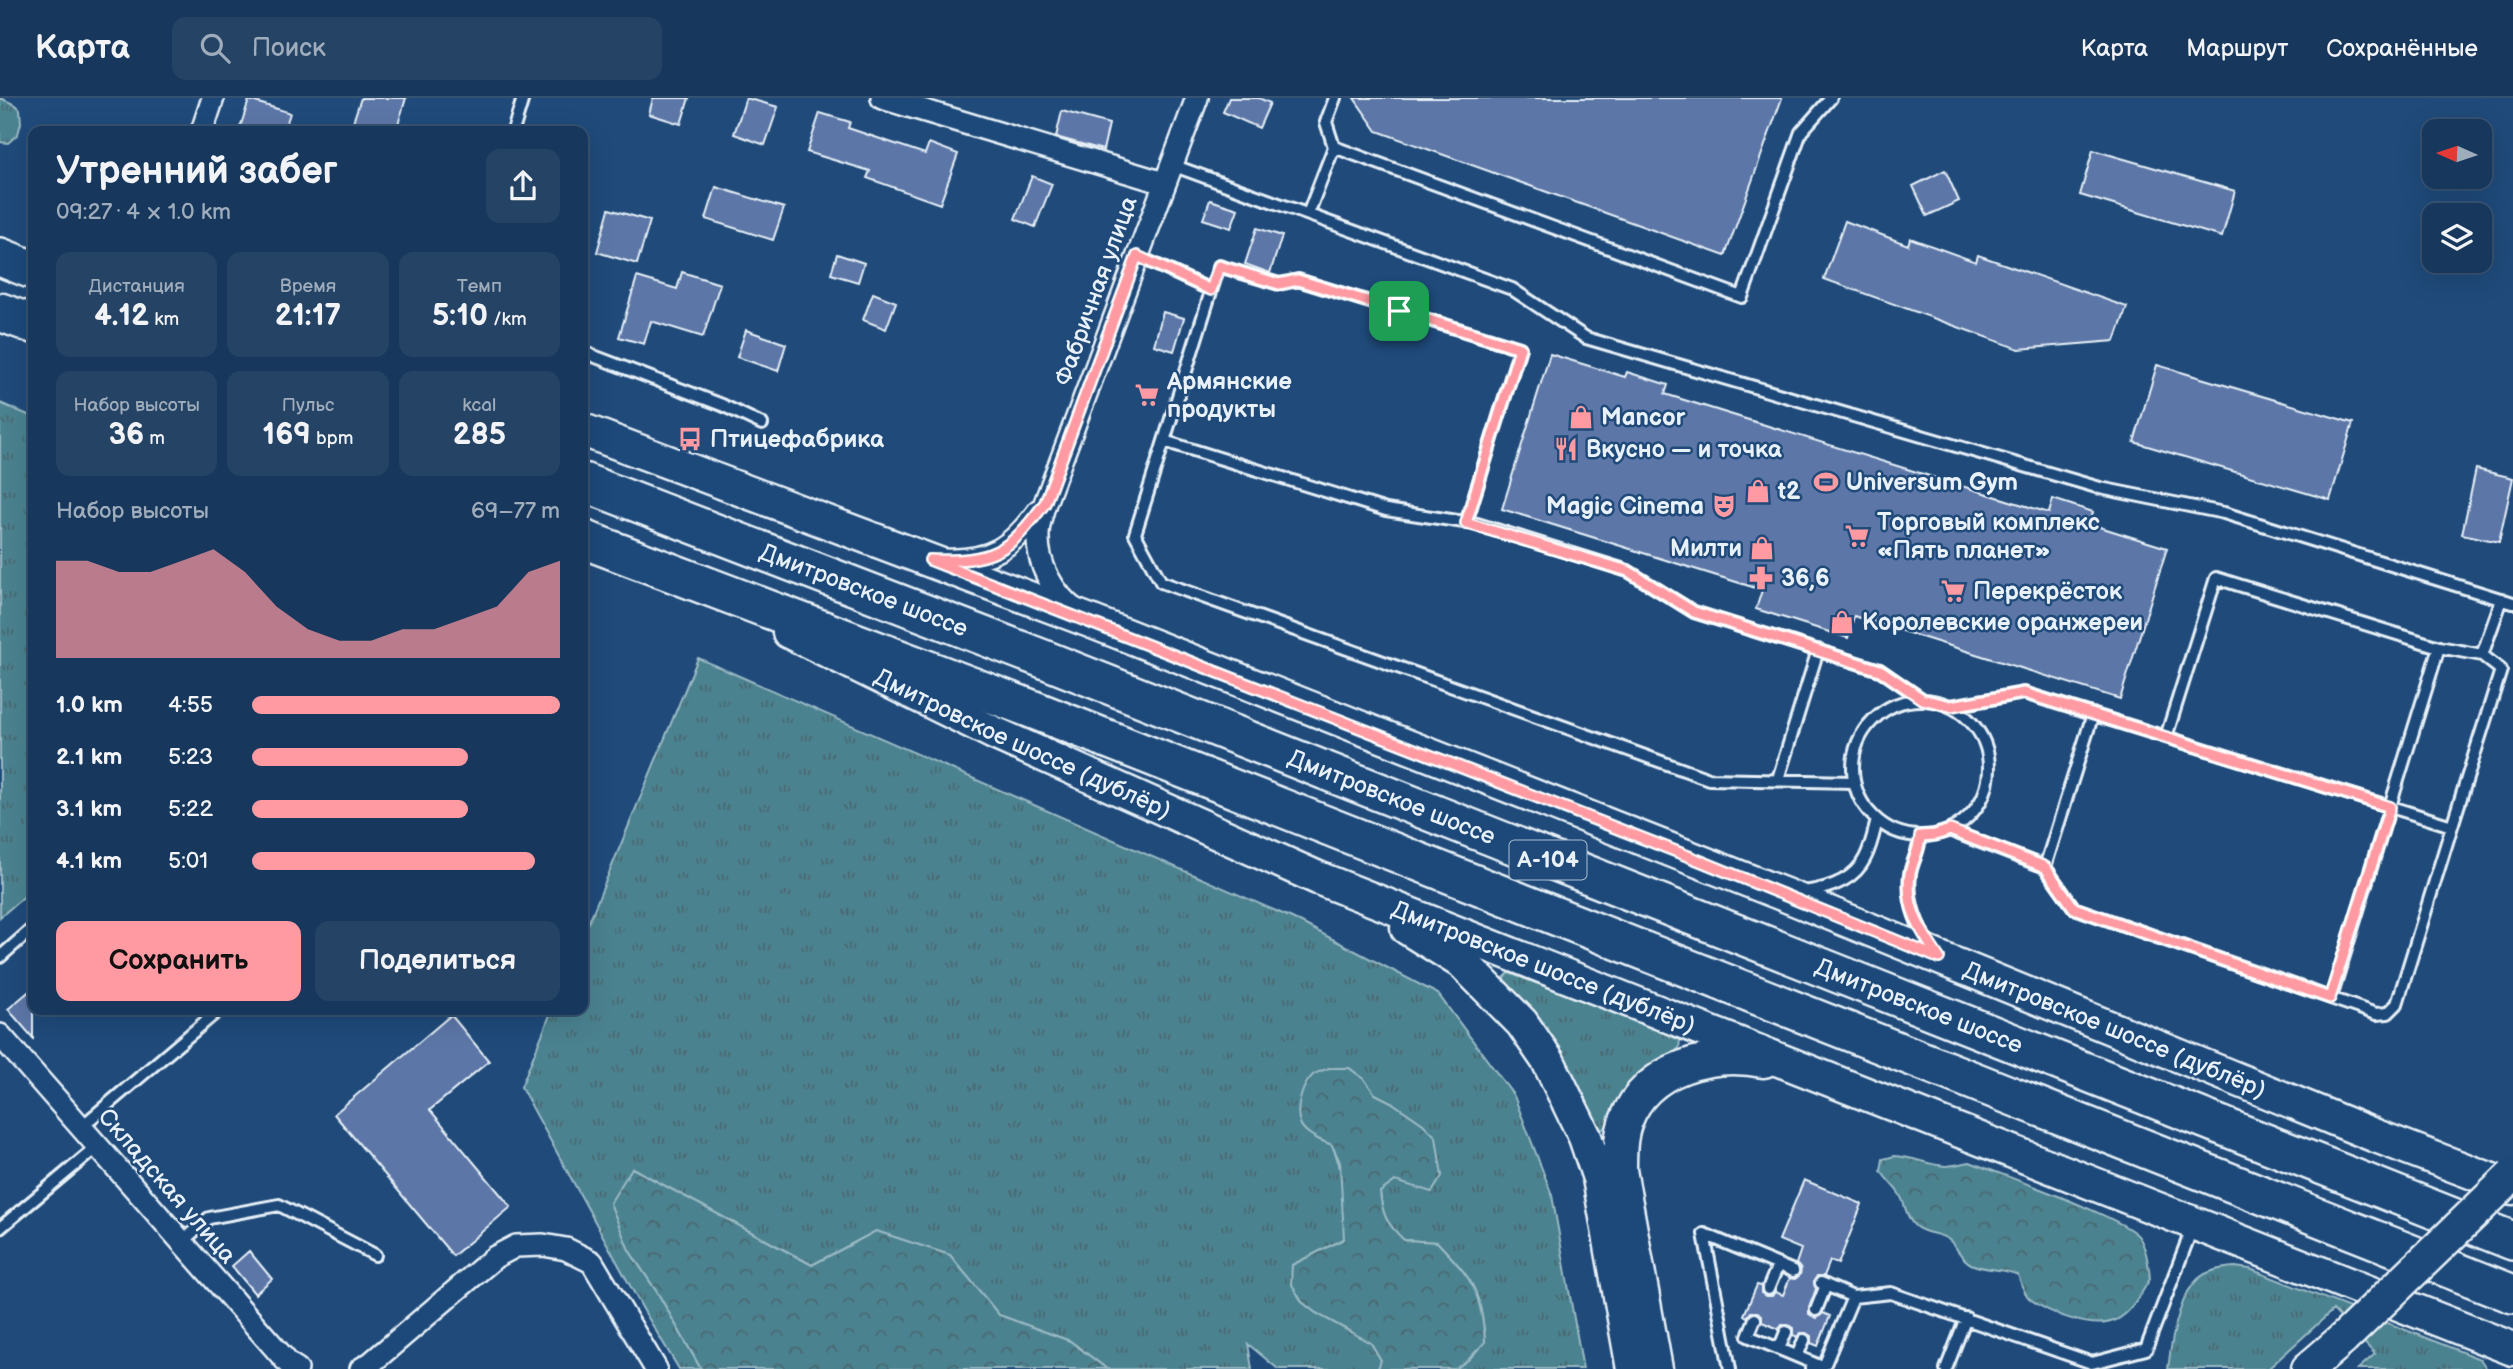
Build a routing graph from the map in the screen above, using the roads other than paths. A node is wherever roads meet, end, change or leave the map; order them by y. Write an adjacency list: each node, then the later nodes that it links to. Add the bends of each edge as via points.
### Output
1 (213, 98): 7 (street)
2 (523, 98): 8 (lane)
3 (882, 98): 10 (street)
4 (1197, 98): 10 (street, Фабричная улица)
5 (1335, 98): 9 (lane, via 1326,122)
6 (1831, 98): 9 (lane, via 1801,132 1742,297)
7 (204, 126)
8 (515, 126)
9 (1334, 146): 11 (lane)
10 (1168, 174): 11 (lane); 12 (street, Фабричная улица)
11 (1308, 214): 26 (lane, via 1512,289 1586,338 2100,488 2224,513)
12 (1137, 256): 13 (lane); 21 (street, Фабричная улица)
13 (1211, 290): 19 (lane); 22 (lane, via 1219,266 1279,284 1298,280 1520,348)
14 (0, 312): 15 (highway)
15 (28, 322)
16 (588, 354): 17 (lane)
17 (762, 424)
18 (588, 432): 24 (main road, Дмитровское шоссе (дублёр))
19 (1164, 441): 22 (lane, via 1386,510); 35 (lane, via 1135,534 1161,582 1709,779)
20 (588, 484): 58 (highway, Дмитровское шоссе / А-104, via 1046,660)
21 (1045, 503): 24 (street, Фабричная улица, via 1026,529 987,556 966,561); 27 (street, Фабричная улица, via 1037,533 1039,557 1065,603)
22 (1466, 523): 29 (lane, via 1628,571 1694,612)
23 (588, 541): 25 (highway, Дмитровское шоссе / А-104)
24 (930, 560): 27 (main road, Дмитровское шоссе (дублёр))
25 (671, 574): 43 (main road, Дмитровское шоссе (дублёр), via 993,733); 64 (highway, Дмитровское шоссе / А-104, via 1029,708)
26 (2508, 601): 30 (lane)
27 (1090, 621): 44 (main road, Дмитровское шоссе (дублёр))
28 (2439, 647): 30 (lane); 34 (lane, via 2216,578); 37 (lane)
29 (1818, 650): 31 (lane, via 1880,670); 35 (lane)
30 (2482, 655): 39 (lane, via 2501,670)
31 (1922, 699): 32 (lane); 36 (lane, via 1892,706 1868,724 1854,751)
32 (1951, 706): 33 (lane, via 2024,693); 40 (lane, via 1970,720 1983,739 1989,769 1974,811)
33 (2093, 714): 34 (lane); 42 (lane)
34 (2166, 737): 37 (lane)
35 (1778, 779): 36 (lane)
36 (1854, 782): 38 (lane)
37 (2390, 807): 39 (lane); 48 (lane)
38 (1877, 820): 41 (lane, via 1898,832); 44 (lane, via 1865,859 1848,878 1823,890)
39 (2452, 826): 48 (lane, via 2397,1004 2388,1013 2376,1014)
40 (1950, 830): 41 (lane); 42 (lane)
41 (1920, 836): 47 (lane, via 1910,873 1910,900 1916,923)
42 (2045, 867): 48 (lane, via 2074,908)
43 (1318, 878): 51 (main road, Дмитровское шоссе (дублёр)); 78 (main road, via 1463,963 1522,1023 1548,1061 1585,1137 1599,1178)
44 (1785, 895): 47 (main road, Дмитровское шоссе (дублёр))
45 (28, 932): 46 (lane)
46 (0, 957)
47 (1939, 958): 55 (main road, Дмитровское шоссе (дублёр))
48 (2330, 998)
49 (213, 1015): 52 (lane)
50 (0, 1035): 52 (street, Складская улица)
51 (1809, 1070): 56 (main road, Дмитровское шоссе (дублёр)); 79 (main road, via 1757,1060 1694,1063 1669,1071 1639,1096 1626,1122 1620,1170)
52 (81, 1127): 53 (street, Складская улица)
53 (98, 1146): 57 (lane); 59 (street, Складская улица)
54 (2513, 1175): 82 (main road, bridge)
55 (2513, 1188)
56 (2194, 1225): 67 (lane, via 2146,1349 2092,1363); 72 (main road, Дмитровское шоссе (дублёр))
57 (0, 1227)
58 (2513, 1241)
59 (182, 1242): 60 (lane, via 209,1218 279,1205); 75 (street, Складская улица)
60 (375, 1255)
61 (1777, 1265): 62 (lane); 63 (lane); 80 (lane, via 1704,1234)
62 (1793, 1271)
63 (1768, 1289)
64 (2513, 1294)
65 (1853, 1297): 66 (lane, via 1823,1284); 67 (lane, via 1891,1293); 74 (lane, via 1825,1364)
66 (1816, 1310)
67 (1966, 1318): 81 (lane)
68 (1755, 1320): 71 (lane, via 1748,1336)
69 (1786, 1332): 71 (lane)
70 (1804, 1340): 73 (lane)
71 (1779, 1349): 73 (lane)
72 (2513, 1349)
73 (1797, 1356): 74 (lane)
74 (1815, 1368)
75 (297, 1369)
76 (360, 1369): 77 (street, via 495,1257 516,1246 543,1245 566,1248 592,1262)
77 (656, 1369)
78 (1633, 1369)
79 (1656, 1369)
80 (1730, 1369)
81 (1946, 1369)
82 (2308, 1369)

